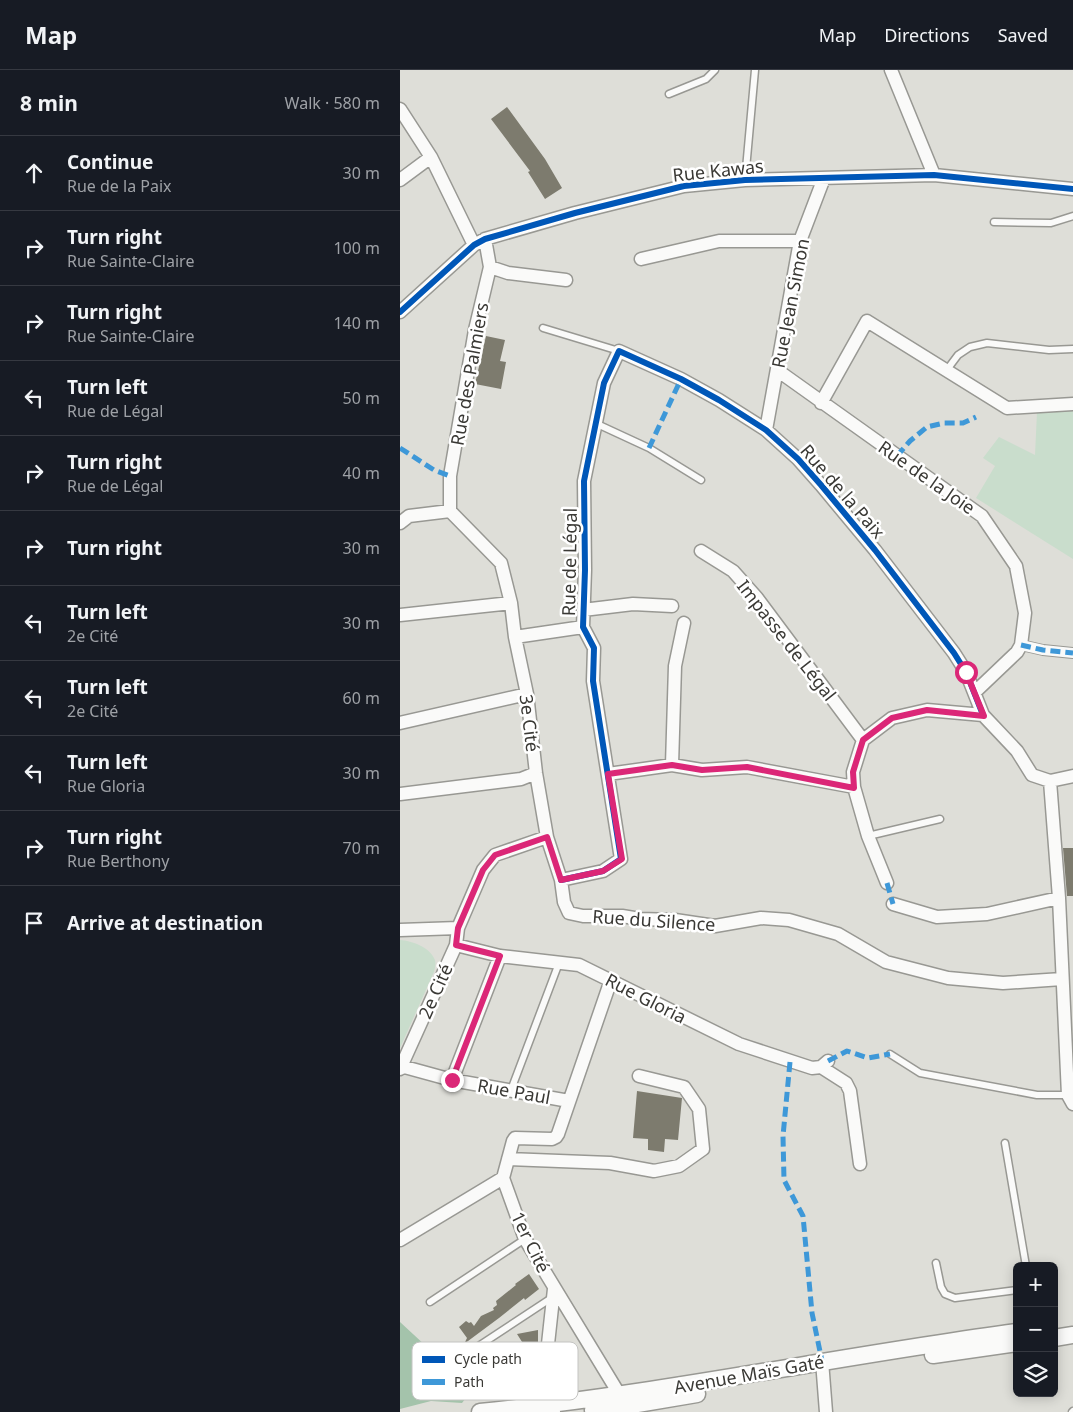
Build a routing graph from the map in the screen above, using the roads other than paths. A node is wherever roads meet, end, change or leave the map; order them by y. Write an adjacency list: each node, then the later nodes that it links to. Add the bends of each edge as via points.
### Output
1 (715, 70): 4 (lane, via 706,79)
2 (755, 70): 10 (lane)
3 (891, 70): 7 (street)
4 (669, 94)
5 (400, 109): 6 (street, Rue des Palmiers)
6 (431, 157): 9 (street); 15 (street, Rue des Palmiers)
7 (934, 175): 8 (street, Rue Kawas); 11 (street, Rue Kawas)
8 (824, 178): 10 (street, Rue Kawas); 14 (street, Rue Jean Simon)
9 (400, 180)
10 (745, 180): 15 (street, Rue Kawas, via 684,186 575,213)
11 (1073, 189)
12 (1073, 216): 13 (lane, via 1051,223)
13 (994, 222)
14 (800, 241): 16 (street, via 719,241); 23 (street, Rue Jean Simon)
15 (480, 242): 17 (street, Rue des Palmiers); 19 (street, Rue Kawas)
16 (641, 260)
17 (490, 267): 18 (street, via 508,273); 30 (street, Rue des Palmiers, via 475,330 450,476)
18 (566, 280)
19 (400, 312)
20 (544, 328): 22 (lane)
21 (1073, 349): 24 (lane, via 1049,350 987,343 970,346)
22 (619, 351): 27 (street, Rue de Légal, via 604,383); 28 (street, Rue de la Paix, via 701,390)
23 (777, 370): 25 (street, Rue de la Joie); 28 (street, Rue Jean Simon)
24 (946, 370): 25 (street, via 867,321); 26 (street, via 1006,408)
25 (821, 403): 40 (street, Rue de la Joie, via 982,516 1016,566 1025,614)
26 (1073, 404)
27 (595, 423): 29 (lane, via 649,448); 35 (street, Rue de Légal, via 584,482)
28 (766, 430): 42 (street, Rue de la Paix, via 798,459 875,550 954,652)
29 (701, 480)
30 (450, 511): 31 (street, via 408,516); 33 (street, 3e Cité, via 501,563)
31 (400, 523)
32 (701, 552): 46 (street, Impasse de Légal, via 733,571 757,598)
33 (511, 603): 36 (street); 39 (street, 3e Cité)
34 (672, 606): 35 (street, via 633,604)
35 (583, 610): 38 (street, Rue de Légal)
36 (400, 615)
37 (684, 623): 47 (street, via 675,666)
38 (582, 627): 39 (street); 49 (street, Rue de Légal, via 594,648 593,681)
39 (515, 637): 43 (street, 3e Cité)
40 (1021, 645): 41 (street); 42 (street, via 1018,652)
41 (1073, 653)
42 (974, 692): 44 (street, Rue de la Paix)
43 (527, 694): 45 (street); 48 (street, 3e Cité)
44 (984, 716): 46 (street, via 927,710 892,718); 51 (street, via 1017,751 1032,775)
45 (400, 724)
46 (863, 740): 52 (street, via 853,772)
47 (672, 765): 49 (street); 52 (street, via 702,770 747,767)
48 (536, 773): 53 (street, via 521,779); 56 (street, 3e Cité)
49 (608, 774): 57 (street, Rue de Légal, via 622,859 603,871)
50 (1073, 776): 51 (street)
51 (1050, 781): 59 (street)
52 (854, 788): 55 (street)
53 (400, 794)
54 (940, 819): 55 (lane)
55 (868, 836): 58 (street)
56 (548, 840): 57 (street, 3e Cité); 61 (street, 2e Cité, via 495,855 483,870)
57 (561, 880): 66 (street, Rue du Silence, via 569,913 583,916 675,920 715,926 761,918 790,920 838,934 886,962 948,978 1003,983)
58 (888, 883)
59 (1059, 898): 60 (street, via 987,914 937,917); 66 (street)
60 (893, 904)
61 (458, 928): 62 (street); 63 (street, 2e Cité)
62 (400, 930)
63 (456, 945): 64 (street, Rue Gloria); 69 (street, 2e Cité)
64 (500, 956): 65 (street, Rue Gloria); 71 (street)
65 (559, 963): 67 (street, Rue Gloria, via 579,965); 72 (lane)
66 (1062, 979): 73 (street)
67 (611, 980): 74 (street); 77 (street, Rue Gloria, via 738,1044 812,1068 824,1064 846,1083 850,1091)
68 (890, 1054): 73 (lane, via 920,1073 1037,1095)
69 (401, 1067): 71 (street, Rue Paul)
70 (638, 1076): 76 (street, via 684,1087 698,1109 703,1149 679,1166 654,1171 610,1163)
71 (452, 1080): 72 (street, Rue Paul)
72 (511, 1090): 74 (street, Rue Paul)
73 (1071, 1098)
74 (569, 1101): 76 (street, via 556,1137 516,1138 512,1141)
75 (1005, 1143): 81 (lane)
76 (508, 1159): 78 (street)
77 (860, 1164)
78 (503, 1178): 79 (street, 1er Cité); 80 (street)
79 (525, 1239): 84 (street, 1er Cité); 85 (lane)
80 (400, 1240)
81 (1025, 1262)
82 (936, 1263): 83 (lane, via 941,1287 945,1294 955,1298)
83 (1013, 1291)
84 (554, 1293): 91 (lane); 92 (street); 95 (street, 1er Cité)
85 (430, 1302)
86 (1073, 1326): 87 (street)
87 (1058, 1327)
88 (1013, 1333): 94 (street, Avenue Maïs Gaté)
89 (1073, 1335): 90 (street)
90 (1058, 1337)
91 (484, 1342)
92 (548, 1342)
93 (1013, 1343): 94 (street, Avenue Maïs Gaté)
94 (822, 1366): 95 (street, Avenue Maïs Gaté); 99 (street)
95 (623, 1401): 96 (street, Avenue Maïs Gaté); 98 (street, Avenue Maïs Gaté)
96 (552, 1408): 97 (street, Avenue Maïs Gaté)
97 (480, 1412)
98 (573, 1412)
99 (826, 1412)

